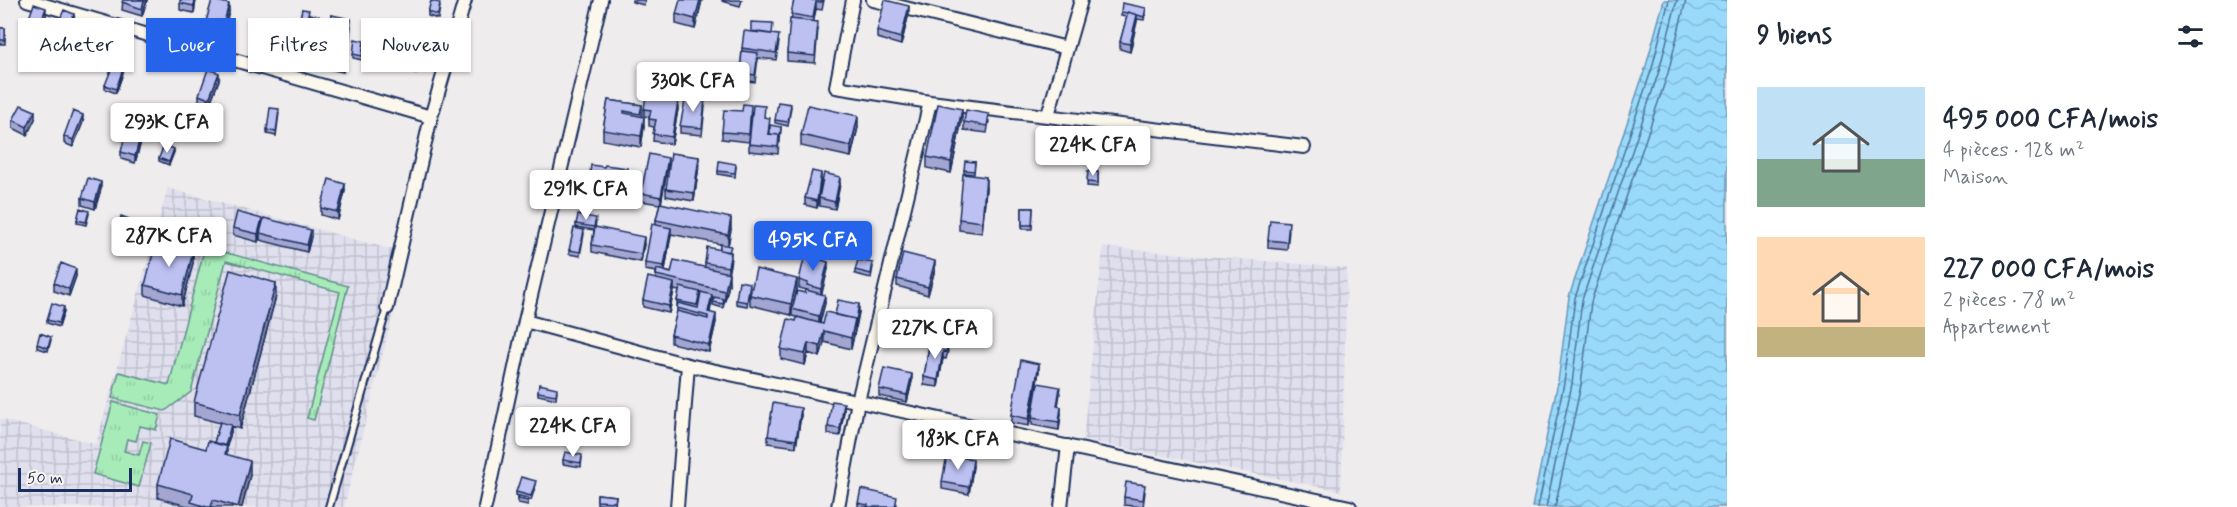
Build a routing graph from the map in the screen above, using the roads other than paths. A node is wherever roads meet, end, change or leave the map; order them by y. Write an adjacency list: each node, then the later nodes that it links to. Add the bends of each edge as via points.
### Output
1 (27, 0): 10 (street)
2 (465, 0): 10 (street)
3 (601, 0): 13 (street)
4 (853, 0): 8 (street, via 836,87)
5 (873, 0): 7 (street)
6 (1081, 0): 7 (street)
7 (1067, 48): 9 (street)
8 (930, 102): 9 (street); 15 (street)
9 (1048, 115): 11 (street)
10 (431, 117): 12 (street)
11 (1304, 147)
12 (387, 308): 17 (lane)
13 (525, 321): 14 (street); 18 (street)
14 (688, 365): 15 (street); 19 (street)
15 (858, 401): 16 (street); 20 (street)
16 (1068, 446): 21 (street); 22 (street)
17 (330, 507)
18 (485, 507)
19 (677, 507)
20 (838, 507)
21 (1061, 507)
22 (1350, 507)

